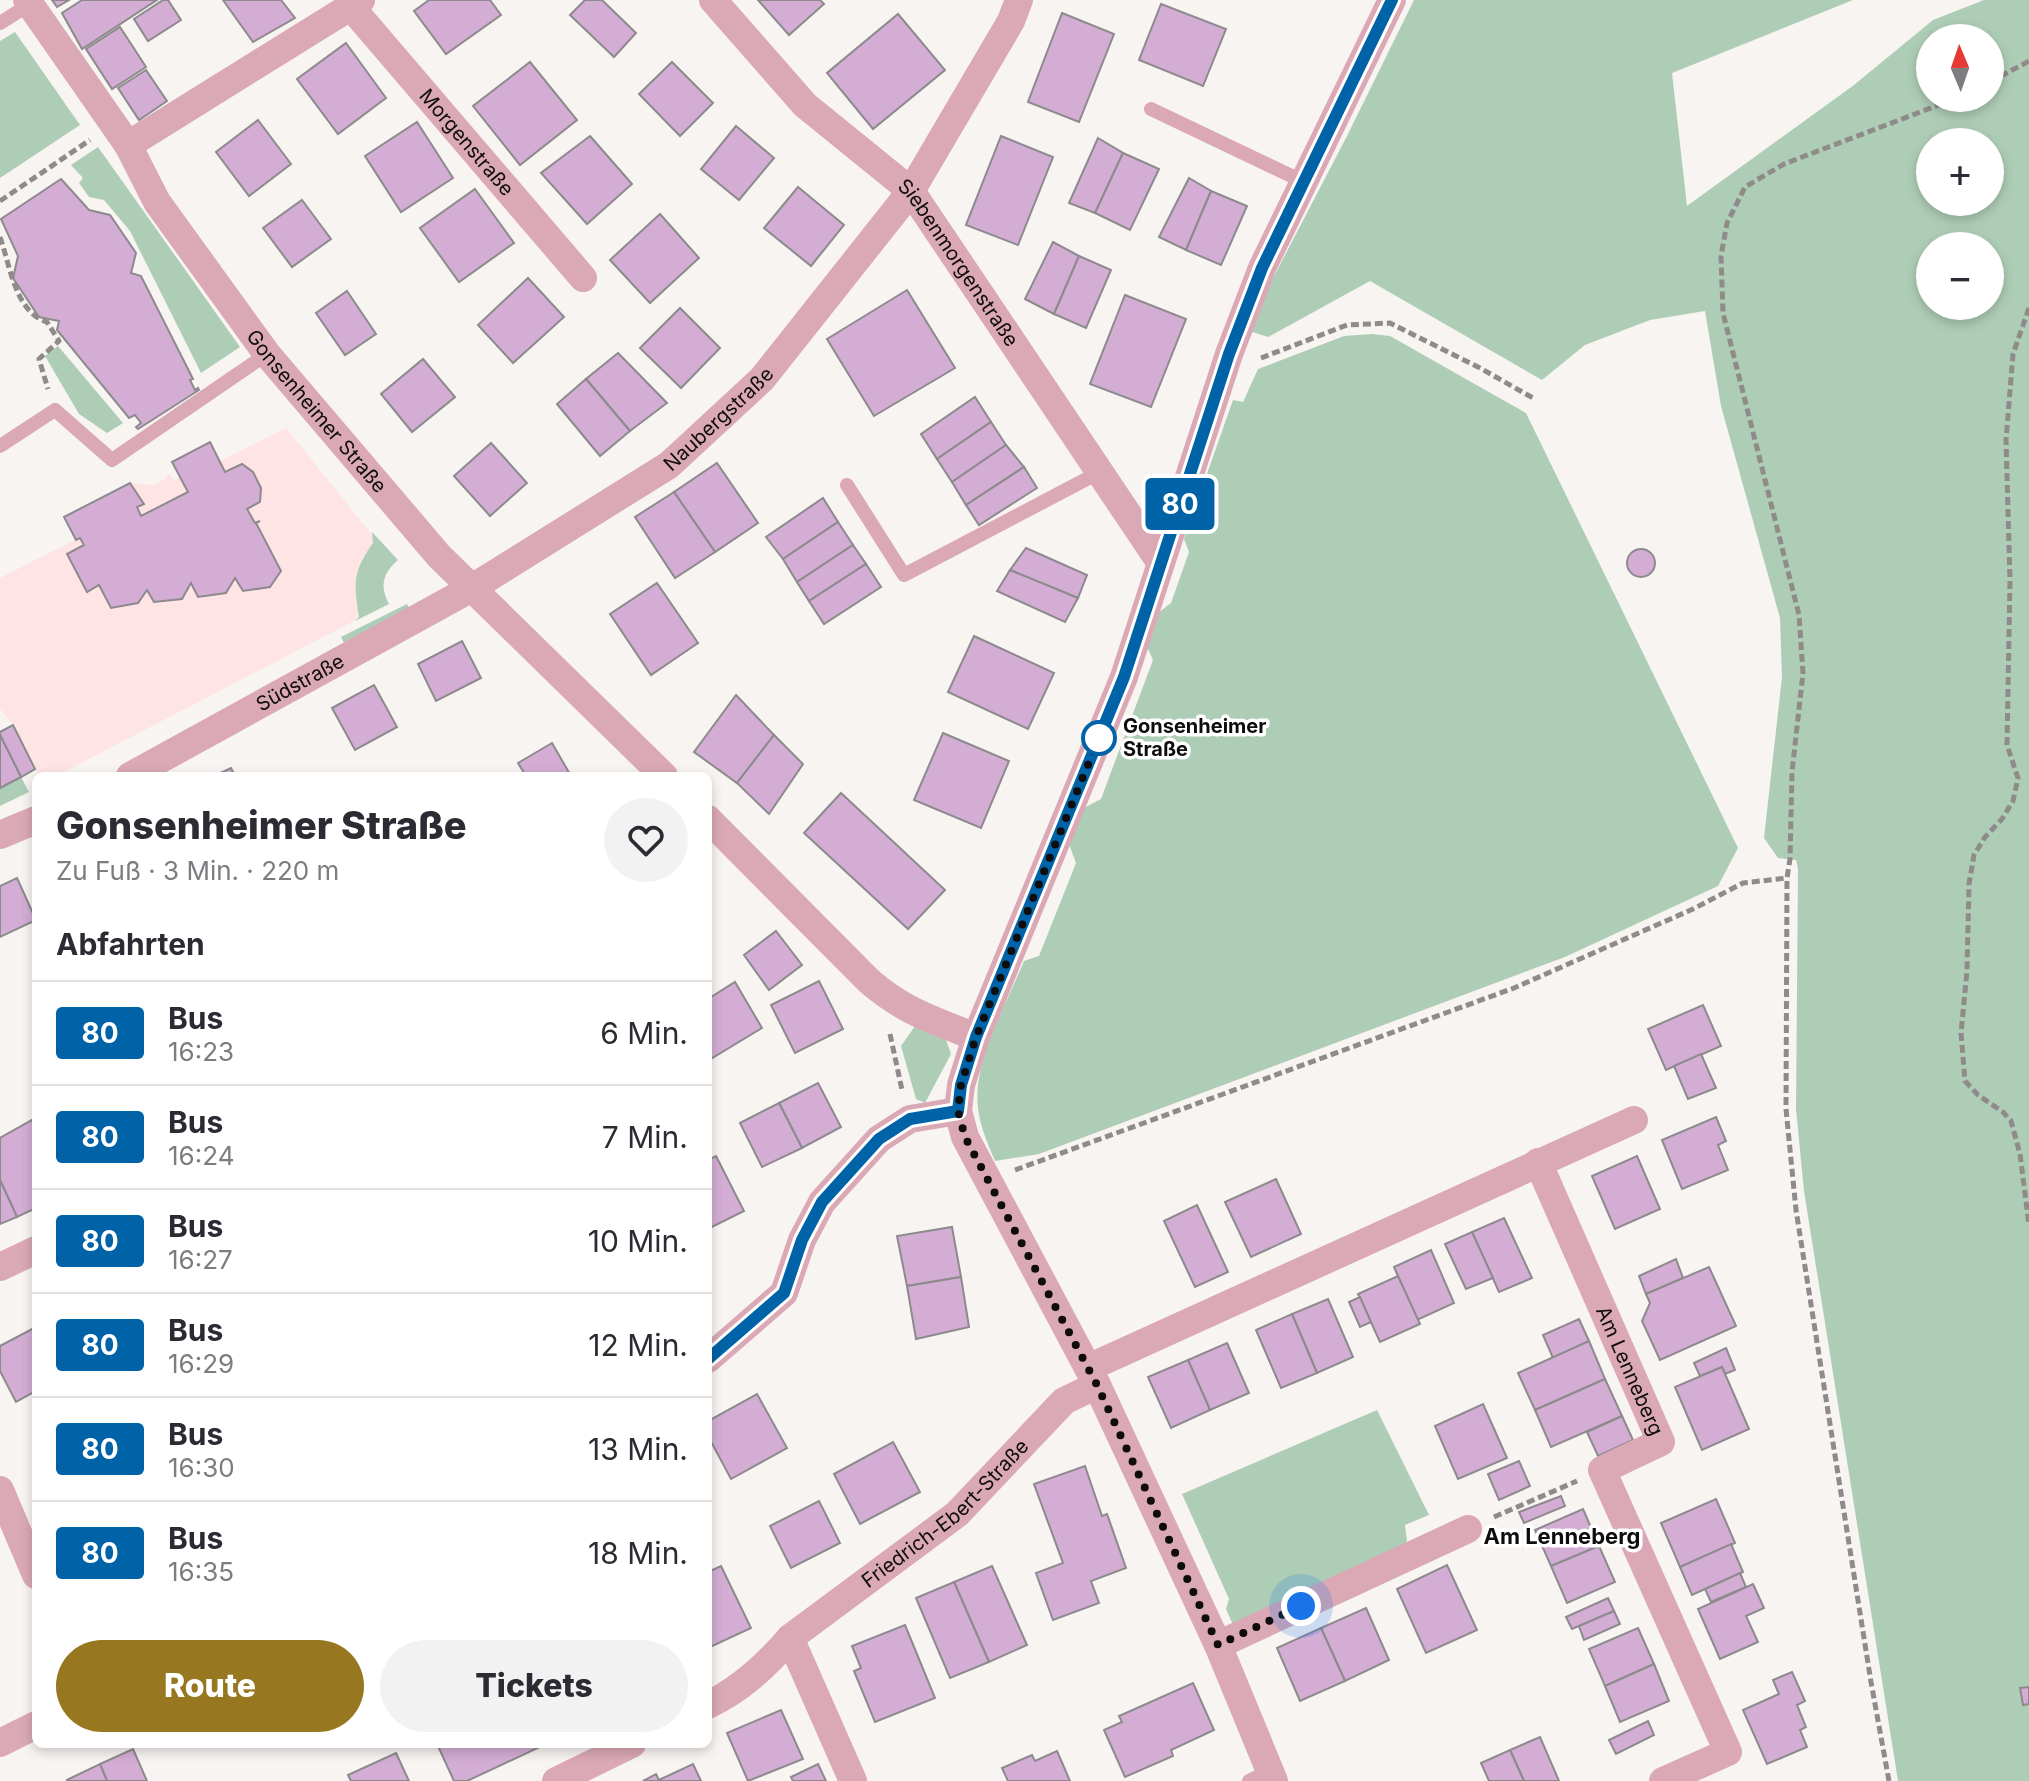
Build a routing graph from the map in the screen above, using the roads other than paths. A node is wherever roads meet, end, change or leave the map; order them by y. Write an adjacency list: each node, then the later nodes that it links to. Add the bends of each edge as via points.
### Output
1 (713, 0): 10 (street, Siebenmorgenstraße, via 805,105)
2 (1019, 0): 10 (street, Naubergstraße)
3 (1392, 0): 9 (street)
4 (28, 2): 6 (lane); 8 (street, Gonsenheimer Straße)
5 (356, 3): 8 (street, Morgenstraße); 11 (street, Morgenstraße)
6 (0, 23)
7 (1151, 109): 9 (lane)
8 (121, 134): 12 (street, Gonsenheimer Straße, via 157,202)
9 (1302, 181): 16 (street, via 1229,354)
10 (911, 191): 14 (street, Siebenmorgenstraße); 17 (street, Naubergstraße, via 762,379 669,465)
11 (583, 278)
12 (267, 354): 13 (lane, via 112,460 55,410); 17 (street, Gonsenheimer Straße)
13 (0, 446)
14 (1100, 472): 15 (lane, via 904,575); 16 (street, Siebenmorgenstraße)
15 (847, 485)
16 (1160, 562): 23 (street, via 1124,677)
17 (472, 588): 18 (street, Südstraße); 19 (street, Gonsenheimer Straße)
18 (137, 772)
19 (660, 772)
20 (32, 822): 22 (street)
21 (712, 827): 23 (street, via 869,981 905,1009)
22 (0, 835)
23 (976, 1037): 24 (street)
24 (958, 1111): 29 (street, via 910,1119 879,1139 822,1202 784,1293); 30 (street, via 965,1137)
25 (1634, 1120): 26 (street)
26 (1538, 1162): 30 (street); 42 (street, Am Lenneberg, via 1661,1442 1602,1470 1728,1752)
27 (32, 1252): 28 (street)
28 (0, 1267)
29 (712, 1356)
30 (1093, 1377): 34 (street, Friedrich-Ebert-Straße, via 957,1514); 35 (street)
31 (0, 1490): 33 (street)
32 (1468, 1529): 35 (street)
33 (32, 1566)
34 (790, 1638): 36 (street, Friedrich-Ebert-Straße, via 749,1680); 43 (street)
35 (1218, 1645): 41 (street)
36 (712, 1703)
37 (32, 1727): 38 (street)
38 (0, 1743)
39 (625, 1748): 40 (street)
40 (573, 1778)
41 (1264, 1778)
42 (1667, 1780)
43 (853, 1781)

